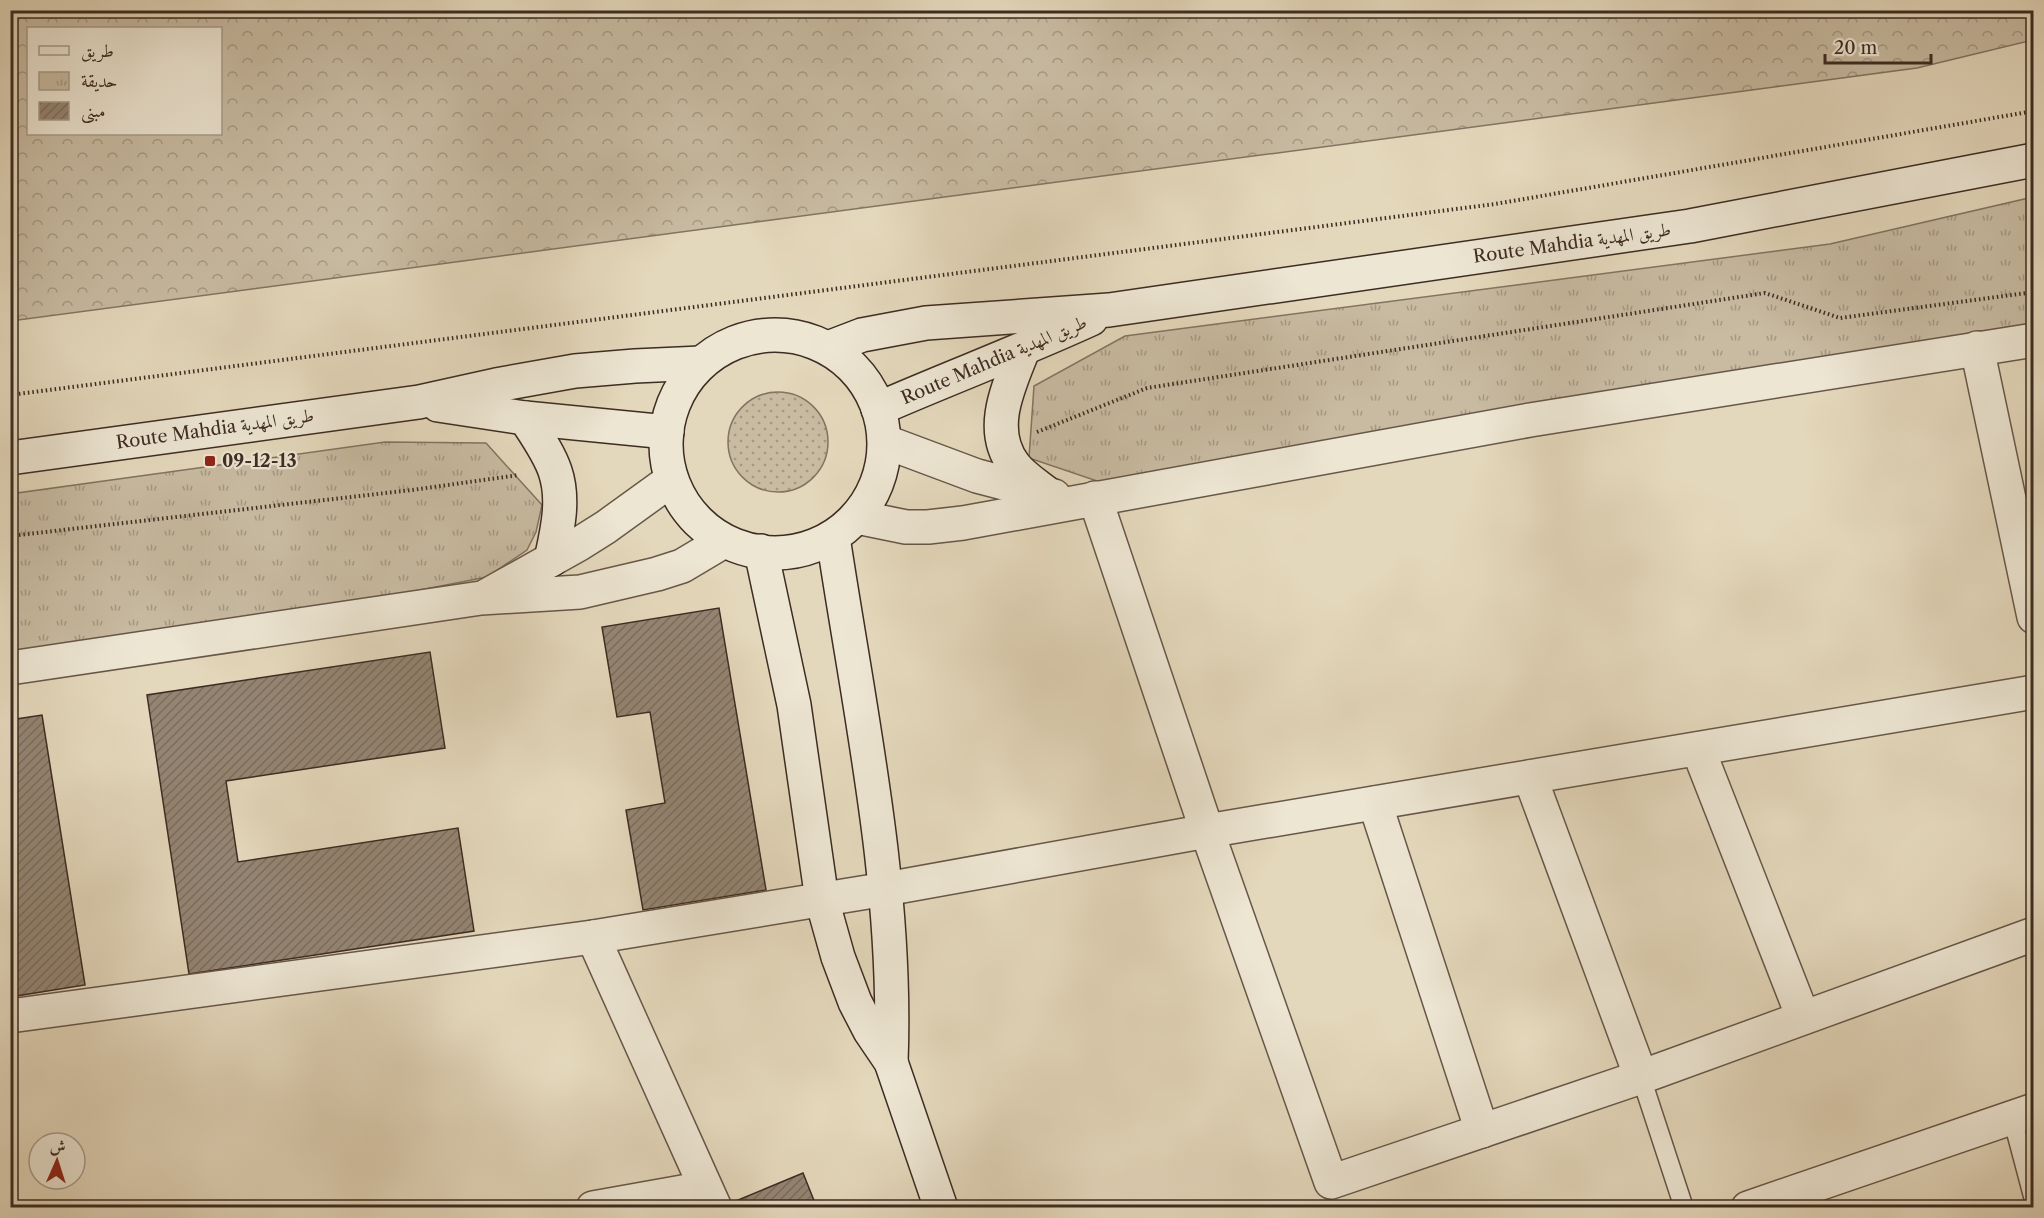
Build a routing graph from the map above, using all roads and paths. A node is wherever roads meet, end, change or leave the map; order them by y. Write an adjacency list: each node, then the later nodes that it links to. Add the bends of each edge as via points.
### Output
1 (2034, 111): 10 (path, via 1495,204)
2 (2034, 160): 4 (street, Route Mahdia طريق المهدية, via 1690,226)
3 (2034, 292): 16 (path, via 1840,318 1765,293 1148,388)
4 (1109, 310): 6 (street, Route Mahdia طريق المهدية, via 926,323 862,335); 8 (street, Route Mahdia طريق المهدية)
5 (2034, 340): 7 (street)
6 (828, 348): 9 (street, via 796,336 762,335 729,344); 12 (street, via 856,369)
7 (1977, 348): 20 (street); 27 (street)
8 (1023, 350): 12 (street, Route Mahdia طريق المهدية); 16 (street, via 1005,398 1001,419)
9 (701, 363): 11 (street, Route Mahdia طريق المهدية, via 575,371); 14 (street, via 678,392)
10 (10, 395)
11 (419, 402): 13 (street, Route Mahdia طريق المهدية); 17 (street, Route Mahdia طريق المهدية)
12 (878, 409): 15 (street)
13 (525, 418): 14 (street, Route Mahdia طريق المهدية); 18 (street)
14 (667, 432): 19 (street)
15 (886, 442): 20 (street, via 977,476); 21 (street, via 874,491)
16 (1003, 446): 20 (street, via 1014,465)
17 (10, 458)
18 (555, 471): 22 (path); 25 (street, via 560,492)
19 (671, 480): 23 (street, via 697,521); 25 (street, via 606,527)
20 (1073, 498): 21 (street, via 1003,517 928,527); 33 (street)
21 (845, 527): 24 (street, via 808,548 781,553); 34 (street)
22 (10, 536)
23 (724, 541): 24 (street); 26 (street, via 682,566 621,583 580,592)
24 (761, 551): 35 (street, via 794,705)
25 (551, 560): 26 (street)
26 (481, 598): 28 (street)
27 (2034, 616)
28 (10, 668)
29 (2034, 692): 30 (street)
30 (1698, 749): 31 (street); 39 (street)
31 (1530, 777): 32 (street); 41 (street)
32 (1375, 803): 33 (street); 43 (street)
33 (1207, 831): 34 (street); 43 (street, via 1331,1182)
34 (886, 889): 35 (street); 40 (street)
35 (822, 900): 37 (street); 40 (street, via 855,1002)
36 (2034, 934): 39 (street)
37 (594, 937): 38 (street); 44 (street)
38 (10, 1016)
39 (1803, 1017): 41 (street)
40 (891, 1062): 47 (street)
41 (1641, 1077): 43 (street); 48 (lane)
42 (2023, 1114): 45 (lane); 49 (street)
43 (1482, 1131)
44 (710, 1198): 46 (street)
45 (2034, 1200)
46 (593, 1208)
47 (941, 1208)
48 (1684, 1208)
49 (1748, 1208)

